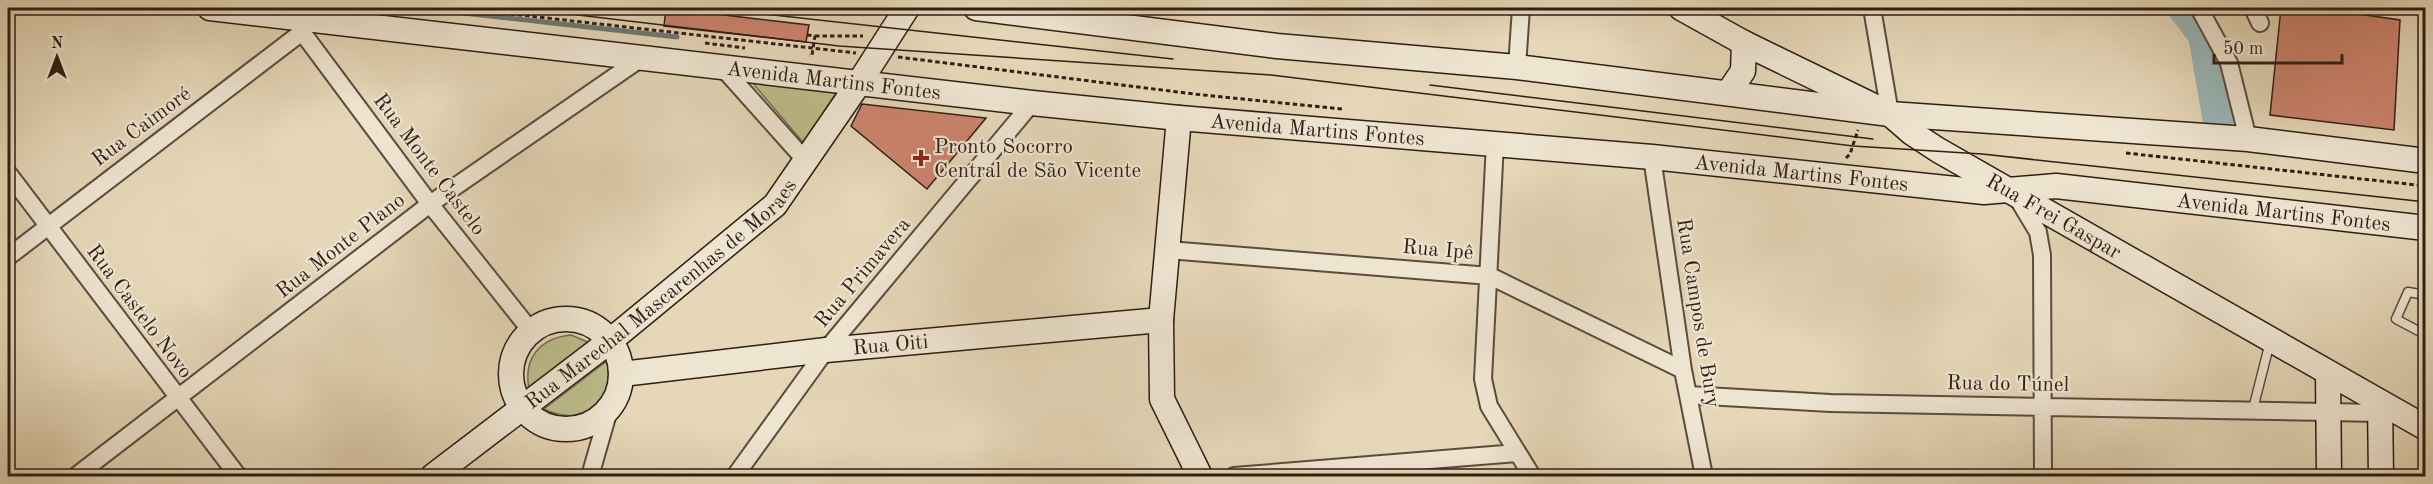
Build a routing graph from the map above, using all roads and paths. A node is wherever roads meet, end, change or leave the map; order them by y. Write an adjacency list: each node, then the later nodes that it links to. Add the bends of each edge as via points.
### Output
1 (210, 8): 11 (main road, Avenida Martins Fontes)
2 (458, 8): 18 (path)
3 (907, 8): 16 (main road, Rua Marechal Mascarenhas de Moraes)
4 (976, 8): 10 (main road)
5 (1037, 8): 10 (main road)
6 (1521, 8): 22 (street)
7 (1681, 8): 15 (main road, Rua Frei Gaspar)
8 (1872, 8): 27 (street)
9 (2199, 8): 30 (street, via 2229,63)
10 (1068, 21): 22 (main road, via 1277,46)
11 (303, 25): 20 (main road, Avenida Martins Fontes); 40 (street, Rua Monte Castelo); 41 (street, Rua Caimoré)
12 (807, 35): 13 (path)
13 (815, 36): 16 (path); 18 (path)
14 (705, 43): 17 (path)
15 (1744, 43): 24 (main road, via 1743,71); 27 (main road, Rua Frei Gaspar)
16 (869, 46): 18 (path); 23 (main road, Rua Marechal Mascarenhas de Moraes); 26 (path, via 1194,94)
17 (748, 48)
18 (813, 48): 19 (path, via 812,56)
19 (802, 54)
20 (640, 59): 21 (main road, Avenida Martins Fontes); 40 (street, Rua Monte Plano)
21 (722, 67): 23 (main road, Avenida Martins Fontes); 35 (street)
22 (1517, 67): 24 (main road)
23 (860, 83): 25 (main road, Avenida Martins Fontes); 35 (main road, Rua Marechal Mascarenhas de Moraes)
24 (1728, 93): 27 (main road)
25 (1032, 104): 28 (main road, Avenida Martins Fontes); 52 (street, Rua Primavera)
26 (1348, 110)
27 (1890, 114): 30 (main road); 39 (main road, Rua Frei Gaspar, via 1938,150)
28 (1179, 118): 31 (main road, Avenida Martins Fontes); 43 (main road)
29 (1864, 127): 34 (path, via 1857,131 1850,154)
30 (2248, 139): 36 (main road)
31 (1495, 143): 33 (main road, Avenida Martins Fontes); 45 (street)
32 (2123, 152): 38 (path)
33 (1652, 157): 39 (main road, Avenida Martins Fontes, via 1976,191); 53 (street, Rua Campos de Bury)
34 (1844, 160)
35 (806, 161): 50 (main road, Rua Marechal Mascarenhas de Moraes, via 775,206)
36 (2426, 161)
37 (8, 173): 41 (street, Rua Castelo Novo)
38 (2426, 186)
39 (2012, 190): 42 (main road, Avenida Martins Fontes, via 2056,186); 51 (main road, Rua Frei Gaspar); 58 (street, via 2038,232 2042,255)
40 (430, 204): 48 (street, Rua Monte Castelo); 57 (street, Rua Monte Plano)
41 (47, 226): 44 (street, Rua Caimoré); 57 (street, Rua Castelo Novo)
42 (2426, 228)
43 (1168, 250): 45 (street, Rua Ipê); 47 (main road)
44 (8, 257)
45 (1490, 276): 53 (street, Rua Ipê); 65 (street, via 1484,379 1489,406)
46 (2426, 295): 49 (lane, via 2408,292 2396,319)
47 (1161, 320): 52 (main road, Rua Oiti); 71 (main road, via 1162,399)
48 (531, 331): 50 (main road, via 564,318 598,328); 60 (main road, via 519,344 510,377)
49 (2426, 335)
50 (610, 340): 54 (main road); 60 (main road, Rua Marechal Mascarenhas de Moraes)
51 (2271, 340): 55 (main road, Rua Frei Gaspar); 61 (lane)
52 (826, 350): 54 (main road, Rua Oiti); 70 (street, Rua Primavera)
53 (1683, 370): 56 (street, Rua Campos de Bury)
54 (622, 374): 62 (main road)
55 (2328, 374): 59 (main road, Rua Frei Gaspar); 63 (main road)
56 (1689, 395): 58 (street, Rua do Túnel, via 1830,403); 74 (street, Rua Campos de Bury)
57 (179, 398): 66 (street, Rua Monte Plano); 67 (street, Rua Castelo Novo)
58 (2042, 405): 61 (street, Rua do Túnel); 75 (street)
59 (2380, 408): 63 (street, Rua do Túnel); 64 (main road, Rua Frei Gaspar); 77 (main road)
60 (523, 409): 62 (main road, via 550,427 566,429 582,427); 68 (main road, Rua Marechal Mascarenhas de Moraes)
61 (2253, 409): 63 (street, Rua do Túnel)
62 (609, 410): 69 (street)
63 (2328, 410): 76 (main road)
64 (2426, 428)
65 (1517, 453): 72 (street); 73 (street)
66 (76, 477)
67 (238, 477)
68 (433, 477)
69 (590, 477)
70 (735, 477)
71 (1200, 477)
72 (1234, 477)
73 (1532, 477)
74 (1704, 477)
75 (2043, 477)
76 (2329, 477)
77 (2381, 477)

